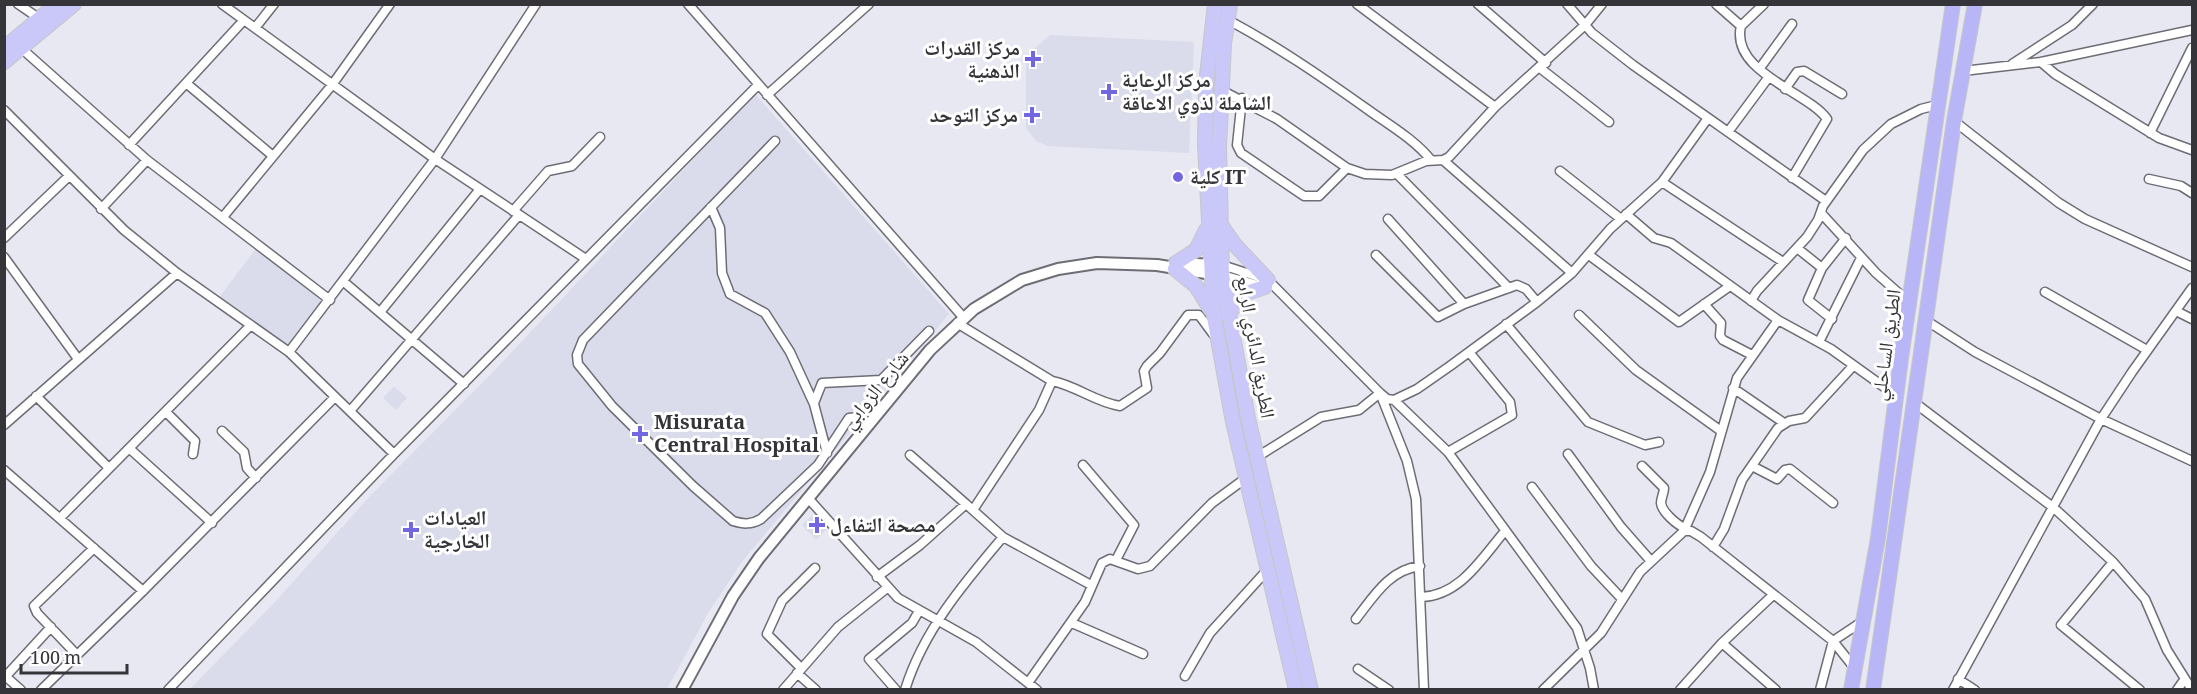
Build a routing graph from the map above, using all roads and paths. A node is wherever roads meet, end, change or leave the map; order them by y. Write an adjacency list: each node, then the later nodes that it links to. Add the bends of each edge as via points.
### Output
1 (18, 4): 21 (street)
2 (57, 4): 21 (main road)
3 (74, 4): 30 (main road)
4 (222, 4): 22 (street)
5 (274, 4): 27 (street)
6 (390, 4): 40 (street)
7 (536, 4): 60 (street)
8 (688, 4): 41 (street)
9 (869, 4): 44 (street)
10 (1215, 4): 81 (main road, الطريق الدائري الرابع, via 1206,84 1205,183)
11 (1230, 4): 23 (main road, الطريق الدائري الرابع)
12 (1357, 4): 48 (street)
13 (1478, 4): 34 (street)
14 (1567, 4): 25 (street)
15 (1602, 4): 25 (street)
16 (1716, 4): 26 (street)
17 (1764, 4): 26 (street)
18 (1953, 4): 47 (highway, الطريق الساحلي)
19 (1975, 4): 37 (highway, الطريق الساحلي)
20 (2093, 4): 35 (street, via 2072,25)
21 (40, 19): 29 (main road)
22 (244, 20): 27 (street); 39 (street)
23 (1228, 20): 43 (main road, الطريق الدائري الرابع); 62 (street, via 1265,40 1358,103 1422,149)
24 (1792, 24): 36 (street)
25 (1585, 25): 34 (street); 50 (street)
26 (1742, 26): 36 (street, via 1742,45)
27 (255, 28): 40 (street)
28 (2193, 30): 33 (street)
29 (4, 48)
30 (21, 48): 32 (main road); 57 (street)
31 (2193, 48): 54 (street)
32 (4, 62)
33 (2041, 62): 35 (street); 54 (street)
34 (1543, 65): 48 (street); 52 (street)
35 (2010, 65): 37 (street)
36 (1760, 68): 38 (street)
37 (1963, 71): 51 (highway, الطريق الساحلي)
38 (1768, 78): 42 (street); 53 (street)
39 (186, 83): 57 (street); 59 (street)
40 (332, 85): 59 (street); 60 (street)
41 (758, 85): 44 (street); 89 (street)
42 (1785, 89): 45 (street, via 1797,72 1804,71); 68 (street, via 1827,119)
43 (1221, 90): 46 (street); 81 (main road, الطريق الدائري الرابع)
44 (767, 94): 115 (street)
45 (1842, 94)
46 (1242, 98): 64 (street); 64 (street, via 1238,149 1294,190 1315,198)
47 (1937, 105): 73 (street, via 1904,117 1879,134); 108 (highway, الطريق الساحلي)
48 (1495, 107): 63 (street)
49 (4, 111): 67 (street)
50 (1708, 118): 53 (street); 70 (street)
51 (1954, 121): 92 (street, via 2085,219); 117 (highway, الطريق الساحلي)
52 (1609, 122)
53 (1728, 132): 68 (street)
54 (2150, 133): 58 (street)
55 (600, 138): 76 (street, via 572,166 548,171)
56 (775, 141): 74 (street)
57 (129, 145): 61 (street)
58 (2193, 150)
59 (273, 156): 79 (street)
60 (435, 159): 71 (street); 97 (street)
61 (147, 160): 75 (street); 79 (street)
62 (1431, 160): 63 (street); 66 (street)
63 (1443, 160): 96 (street)
64 (1347, 168): 66 (street, via 1381,176)
65 (1560, 171): 78 (street)
66 (1397, 174): 100 (street)
67 (69, 176): 75 (street); 82 (street)
68 (1792, 178): 73 (street)
69 (2149, 179): 72 (street, via 2181,186)
70 (1662, 182): 78 (street); 90 (street)
71 (480, 189): 76 (street); 109 (street)
72 (2193, 193)
73 (1826, 201): 77 (street)
74 (711, 207): 139 (street, via 720,228 722,273 730,294 765,314 790,352); 151 (street, via 583,340 578,364 612,406 733,520 748,524 761,519)
75 (101, 209): 95 (street)
76 (516, 213): 89 (street); 121 (street)
77 (1821, 213): 83 (street); 84 (street)
78 (1623, 216): 86 (street); 99 (street, via 1654,238 1671,243)
79 (223, 217): 103 (street)
80 (1388, 219): 106 (street)
81 (1213, 225): 91 (main road, via 1196,250); 94 (main road, الطريق الدائري الرابع); 98 (main road, via 1236,245)
82 (4, 238)
83 (1846, 238): 88 (street); 93 (street)
84 (1797, 248): 90 (street); 93 (street)
85 (1376, 255): 106 (street, via 1435,316 1443,316)
86 (1589, 255): 96 (street); 107 (street, via 1677,321 1683,321)
87 (4, 257): 128 (street)
88 (1861, 258): 108 (street); 113 (street)
89 (586, 259): 131 (street)
90 (1783, 262): 104 (street)
91 (1175, 266): 94 (street, شارع الزوابي); 112 (main road); 115 (street, شارع الزوابي, via 1097,263 1058,269 1004,289)
92 (2193, 267)
93 (1822, 268): 113 (street, via 1808,300)
94 (1216, 270): 98 (street); 112 (main road, الطريق الدائري الرابع)
95 (177, 273): 119 (street); 128 (street)
96 (1572, 273): 105 (street)
97 (344, 282): 103 (street); 109 (street)
98 (1269, 285): 112 (main road, via 1241,296); 133 (street, via 1335,345)
99 (1730, 286): 104 (street); 107 (street)
100 (1509, 288): 105 (street, via 1522,286); 106 (street)
101 (2193, 288): 110 (street)
102 (2045, 292): 124 (street)
103 (330, 300): 125 (street)
104 (1751, 301): 116 (street)
105 (1537, 302): 118 (street)
106 (1464, 304)
107 (1704, 304): 127 (street, via 1720,323 1723,340)
108 (1911, 304): 135 (highway, الطريق الساحلي)
109 (381, 311): 121 (street)
110 (2176, 311): 114 (street); 124 (street)
111 (1579, 315): 147 (street, via 1636,370)
112 (1221, 316): 122 (main road, الطريق الدائري الرابع); 156 (main road, الطريق الدائري الرابع)
113 (1832, 319): 123 (street)
114 (2193, 319)
115 (960, 320): 130 (street); 145 (street, شارع الزوابي, via 930,350)
116 (1778, 320): 123 (street); 127 (street)
117 (1927, 321): 138 (highway, الطريق الساحلي); 142 (street, via 1975,352)
118 (1506, 324): 126 (street); 148 (street, via 1588,422 1645,445)
119 (251, 325): 125 (street); 141 (street)
120 (929, 331): 139 (street, via 881,380 822,383)
121 (414, 340): 131 (street); 140 (street)
122 (1218, 342): 130 (street, via 1204,320 1189,314 1161,353 1146,366 1147,388 1120,406); 164 (main road, الطريق الدائري الرابع)
123 (1819, 342): 129 (street)
124 (2147, 350): 142 (street)
125 (289, 352): 136 (street)
126 (1469, 352): 137 (street, via 1417,389); 150 (street, via 1514,411)
127 (1752, 355): 132 (street)
128 (78, 359): 134 (street)
129 (1853, 366): 135 (street); 143 (street, via 1805,418)
130 (1052, 381): 168 (street, via 1039,410)
131 (464, 384): 153 (street)
132 (1733, 388): 143 (street); 147 (street)
133 (1380, 393): 137 (street); 156 (street, via 1359,410 1321,417); 180 (street, via 1413,482)
134 (36, 396): 144 (street); 161 (street)
135 (1898, 396): 193 (highway, الطريق الساحلي)
136 (335, 397): 140 (street); 163 (street)
137 (1394, 400): 150 (street)
138 (1915, 403): 169 (street); 228 (highway, الطريق الساحلي)
139 (814, 404): 151 (street)
140 (350, 411): 153 (street)
141 (166, 412): 149 (street); 152 (street, via 195,441)
142 (2101, 419): 157 (street); 169 (street)
143 (1784, 423): 160 (street)
144 (4, 425)
145 (869, 426): 151 (street, via 859,417 849,418); 166 (street, شارع الزوابي)
146 (222, 431): 163 (street, via 244,452 247,468)
147 (1721, 431): 172 (street, via 1710,472)
148 (1659, 442)
149 (130, 449): 161 (street); 171 (street)
150 (1448, 452): 173 (street)
151 (827, 453)
152 (193, 454)
153 (394, 454): 211 (street)
154 (1568, 454): 178 (street)
155 (910, 455): 168 (street)
156 (1257, 458): 219 (main road, الطريق الدائري الرابع)
157 (2193, 461)
158 (1083, 465): 177 (street, via 1134,525)
159 (1642, 466): 172 (street, via 1664,488 1661,502)
160 (1752, 466): 167 (street, via 1778,479 1790,469); 175 (street)
161 (109, 468): 170 (street)
162 (4, 470): 170 (street)
163 (256, 478): 171 (street)
164 (1246, 478): 177 (street, via 1212,503 1150,566 1138,569); 182 (main road, الطريق الدائري الرابع)
165 (1532, 487): 189 (street)
166 (808, 498): 183 (street); 212 (street, شارع الزوابي, via 733,596)
167 (1833, 503)
168 (970, 507): 174 (street); 183 (street)
169 (2054, 508): 179 (street); 206 (street)
170 (60, 518): 176 (street)
171 (212, 523): 186 (street)
172 (1684, 530): 175 (street); 178 (street)
173 (1505, 531): 188 (street, via 1458,585 1436,597); 198 (street, via 1577,628)
174 (1003, 537): 184 (street); 192 (street, via 949,601)
175 (1713, 547): 187 (street)
176 (93, 548): 186 (street); 195 (street, via 35,604 35,611)
177 (1116, 560): 184 (street, via 1102,563)
178 (1650, 560): 189 (street)
179 (2113, 562): 207 (street, via 2145,599); 231 (street, via 2061,625)
180 (1420, 566): 188 (street); 191 (street, via 1396,573)
181 (815, 568): 203 (street, via 782,601 767,634)
182 (1269, 568): 205 (street, via 1210,633); 218 (main road, الطريق الدائري الرابع)
183 (877, 577): 185 (street)
184 (1091, 585): 194 (street)
185 (887, 588): 190 (street); 203 (street, via 838,627)
186 (143, 591): 200 (street)
187 (1773, 595): 196 (street); 197 (street)
188 (1421, 597): 221 (street)
189 (1622, 599): 198 (street)
190 (919, 611): 192 (street); 215 (street, via 904,630 869,659)
191 (1356, 619)
192 (938, 620): 208 (street, via 976,642); 216 (street, via 911,668)
193 (1865, 620): 196 (street); 202 (highway, الطريق الساحلي)
194 (1072, 623): 199 (street); 208 (street)
195 (51, 627): 200 (street); 204 (street)
196 (1833, 641): 202 (street); 226 (street)
197 (1722, 643): 224 (street); 225 (street)
198 (1585, 650): 222 (street); 223 (street)
199 (1143, 654)
200 (76, 655): 210 (street)
201 (1358, 669): 220 (street)
202 (1856, 670): 227 (highway, الطريق الساحلي)
203 (799, 671): 213 (street); 214 (street)
204 (5, 676): 209 (street)
205 (1185, 676)
206 (1958, 679): 229 (street); 230 (street)
207 (2184, 680): 232 (street); 233 (street)
208 (1028, 683): 217 (street)
209 (21, 690)
210 (41, 690)
211 (168, 690)
212 (682, 690)
213 (783, 690)
214 (816, 690)
215 (896, 690)
216 (905, 690)
217 (1037, 690)
218 (1296, 690)
219 (1311, 690)
220 (1389, 690)
221 (1424, 690)
222 (1544, 690)
223 (1594, 690)
224 (1680, 690)
225 (1776, 690)
226 (1820, 690)
227 (1851, 690)
228 (1873, 690)
229 (1953, 690)
230 (1975, 690)
231 (2140, 690)
232 (2177, 690)
233 (2192, 690)

